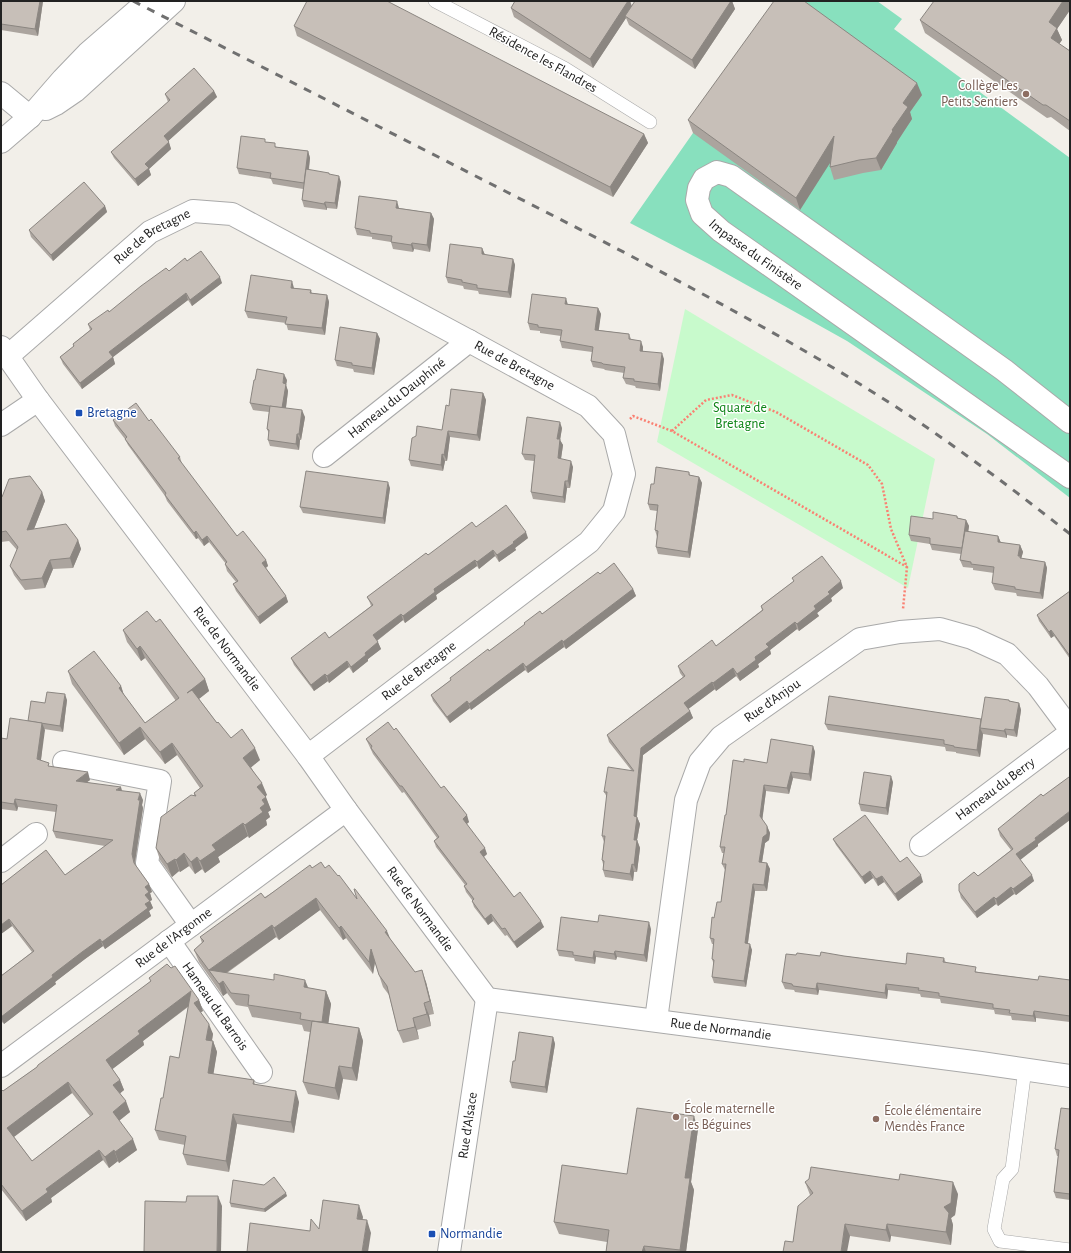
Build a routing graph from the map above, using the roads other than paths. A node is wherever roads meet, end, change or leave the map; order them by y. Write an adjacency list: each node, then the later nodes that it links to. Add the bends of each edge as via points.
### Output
1 (148, 1): 5 (street, via 88,53)
2 (174, 1): 5 (street, via 75,90 56,104)
3 (435, 1): 6 (lane, Résidence les Flandres, via 564,68)
4 (1, 93): 5 (street)
5 (30, 117): 7 (street)
6 (650, 122)
7 (1, 142)
8 (469, 340): 9 (street, Rue de Bretagne, via 232,214 193,211 150,232); 13 (street, Hameau du Dauphiné); 17 (street, Rue de Bretagne, via 588,406 614,434 624,474 614,511 590,542)
9 (4, 352): 10 (street, Rue de Normandie)
10 (38, 400): 12 (street); 17 (street, Rue de Normandie)
11 (1070, 422): 14 (street, Impasse du Finistère, via 1004,370 731,176 717,172 704,179 697,200 702,214 721,231)
12 (1, 425)
13 (324, 456)
14 (1070, 477)
15 (1070, 730): 26 (street, Rue d'Anjou, via 1038,686 1007,654 972,638 940,628 860,639 721,737 700,762 686,800)
16 (1070, 733): 21 (street, Hameau du Berry)
17 (308, 756): 19 (street, Rue de Normandie)
18 (64, 762): 23 (street, via 160,781 147,863)
19 (346, 810): 23 (street, Rue de l'Argonne); 25 (street, Rue de Normandie)
20 (36, 834): 22 (street)
21 (921, 844)
22 (1, 861)
23 (191, 925): 24 (street, Rue de l'Argonne)
24 (169, 941): 27 (street, Rue de l'Argonne); 29 (street, Hameau du Barrois)
25 (487, 999): 26 (street, Rue de Normandie); 33 (street, Rue d'Alsace)
26 (656, 1020): 28 (street, Rue de Normandie)
27 (1, 1066)
28 (1025, 1069): 30 (street, Rue de Normandie); 31 (lane, via 1012,1169 1002,1179 994,1229)
29 (261, 1072)
30 (1070, 1076)
31 (1000, 1246): 32 (lane)
32 (1070, 1250)
33 (449, 1252)

